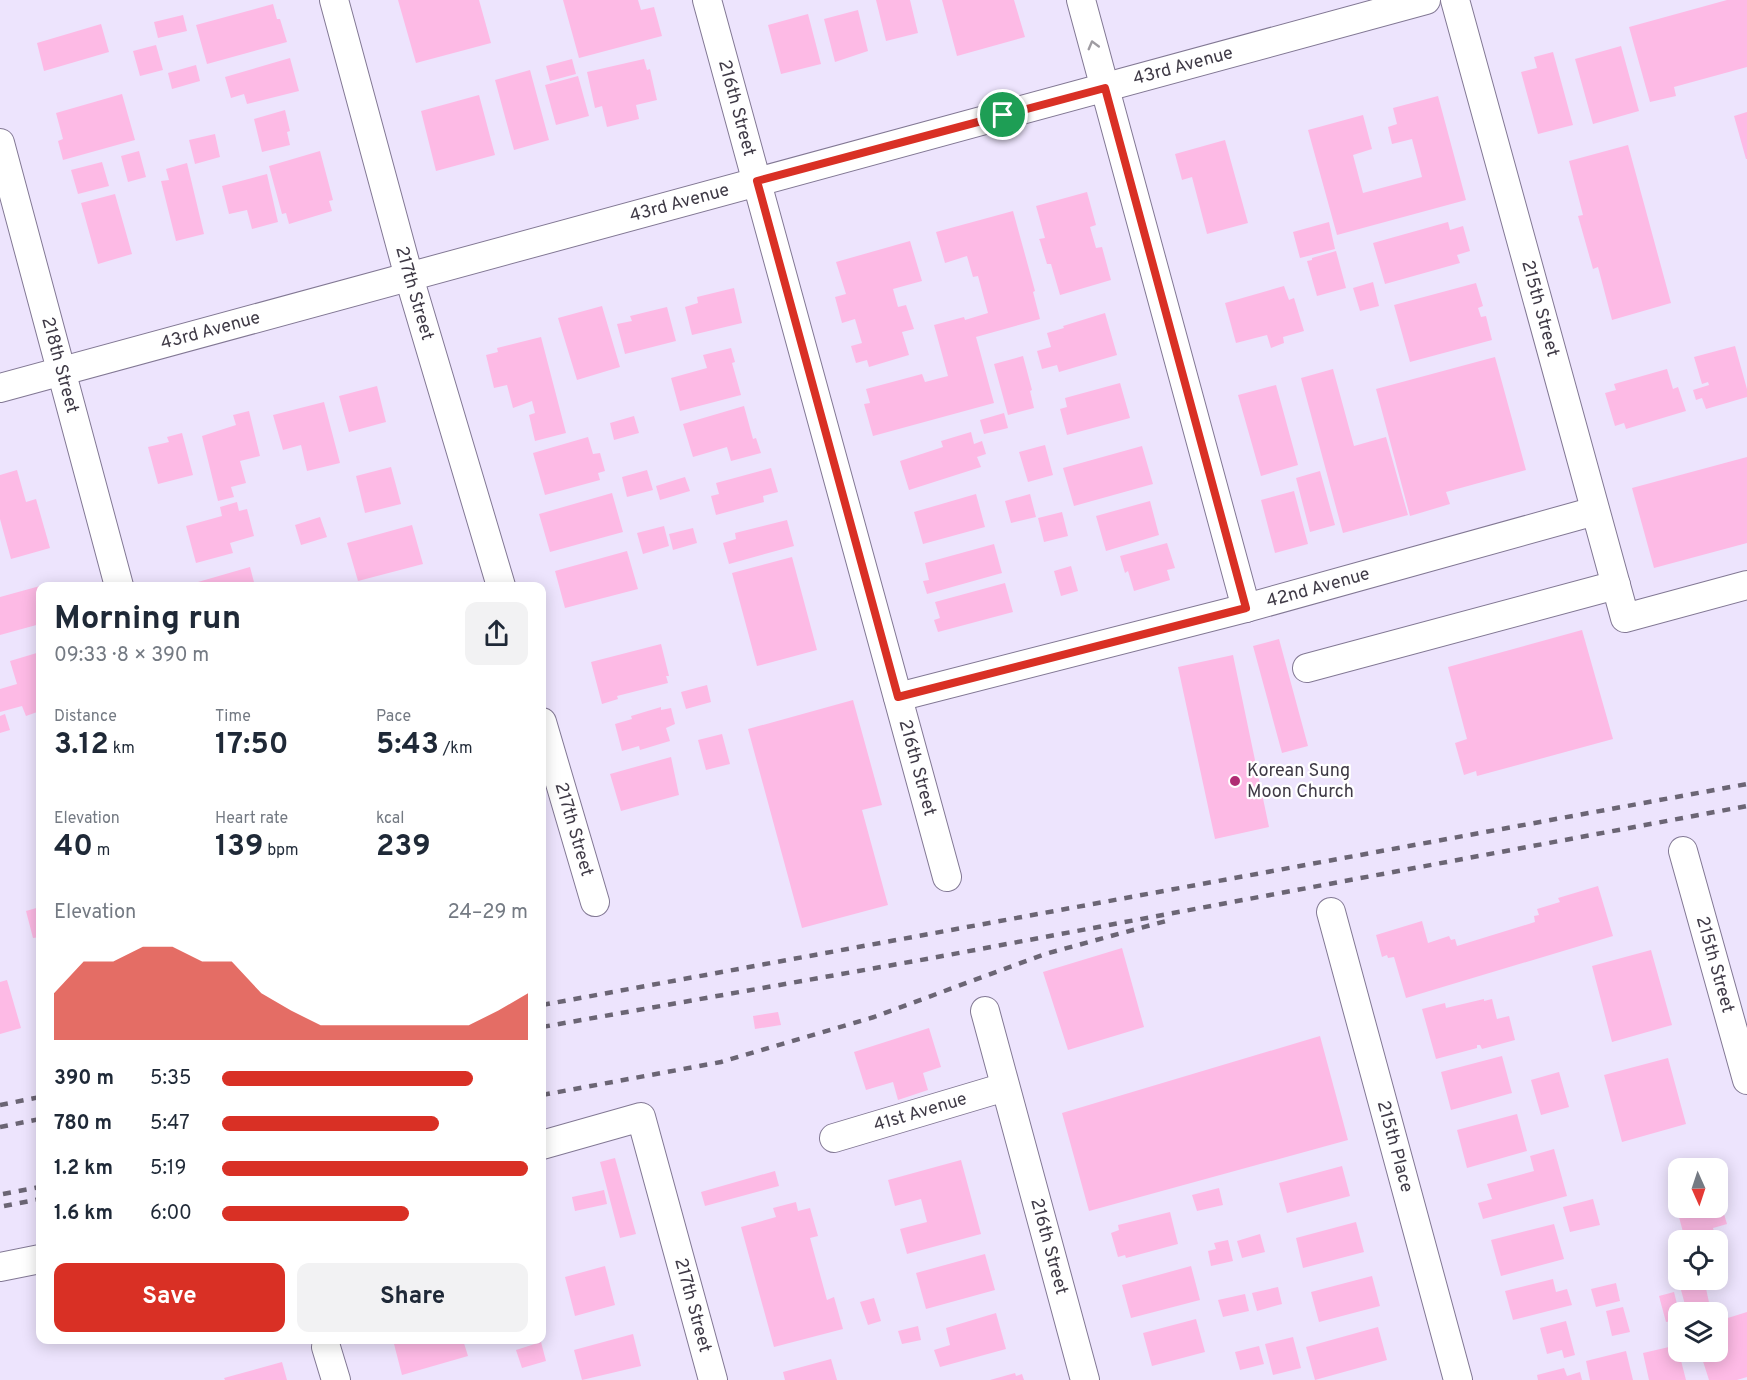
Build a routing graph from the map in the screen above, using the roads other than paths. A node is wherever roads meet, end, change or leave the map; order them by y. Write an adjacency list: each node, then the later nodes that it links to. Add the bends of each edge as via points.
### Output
1 (334, 0): 9 (street, 217th Street)
2 (707, 0): 8 (street, 216th Street)
3 (1081, 0): 6 (street, one-way to 3)
4 (1426, 0): 6 (street, 43rd Avenue)
5 (1455, 0): 12 (street, 215th Street)
6 (1105, 88): 8 (street, 43rd Avenue); 17 (street)
7 (0, 143): 10 (street, 218th Street)
8 (757, 181): 9 (street, 43rd Avenue); 19 (street, 216th Street)
9 (409, 277): 10 (street, 43rd Avenue); 14 (street, 217th Street)
10 (62, 371): 11 (street, 43rd Avenue); 13 (street, 218th Street)
11 (0, 388)
12 (1595, 511): 15 (street, 215th Street); 17 (street, 42nd Avenue)
13 (118, 582)
14 (500, 582)
15 (1616, 585): 16 (street, 215th Street, via 1625,618); 18 (street)
16 (1747, 585)
17 (1246, 608): 19 (street, 42nd Avenue)
18 (1307, 668)
19 (898, 697): 22 (street, 216th Street)
20 (546, 736): 23 (street, 217th Street)
21 (1683, 850): 26 (street, 215th Street)
22 (947, 878)
23 (595, 902)
24 (1331, 912): 36 (street, 215th Place)
25 (985, 1011): 27 (street, 216th Street)
26 (1747, 1080)
27 (1005, 1087): 28 (street, 41st Avenue); 35 (street, 216th Street)
28 (834, 1137)
29 (546, 1144): 34 (street, 217th Street, via 641,1117)
30 (36, 1260): 31 (street)
31 (0, 1267)
32 (326, 1347): 33 (street)
33 (336, 1380)
34 (712, 1380)
35 (1085, 1380)
36 (1458, 1380)

